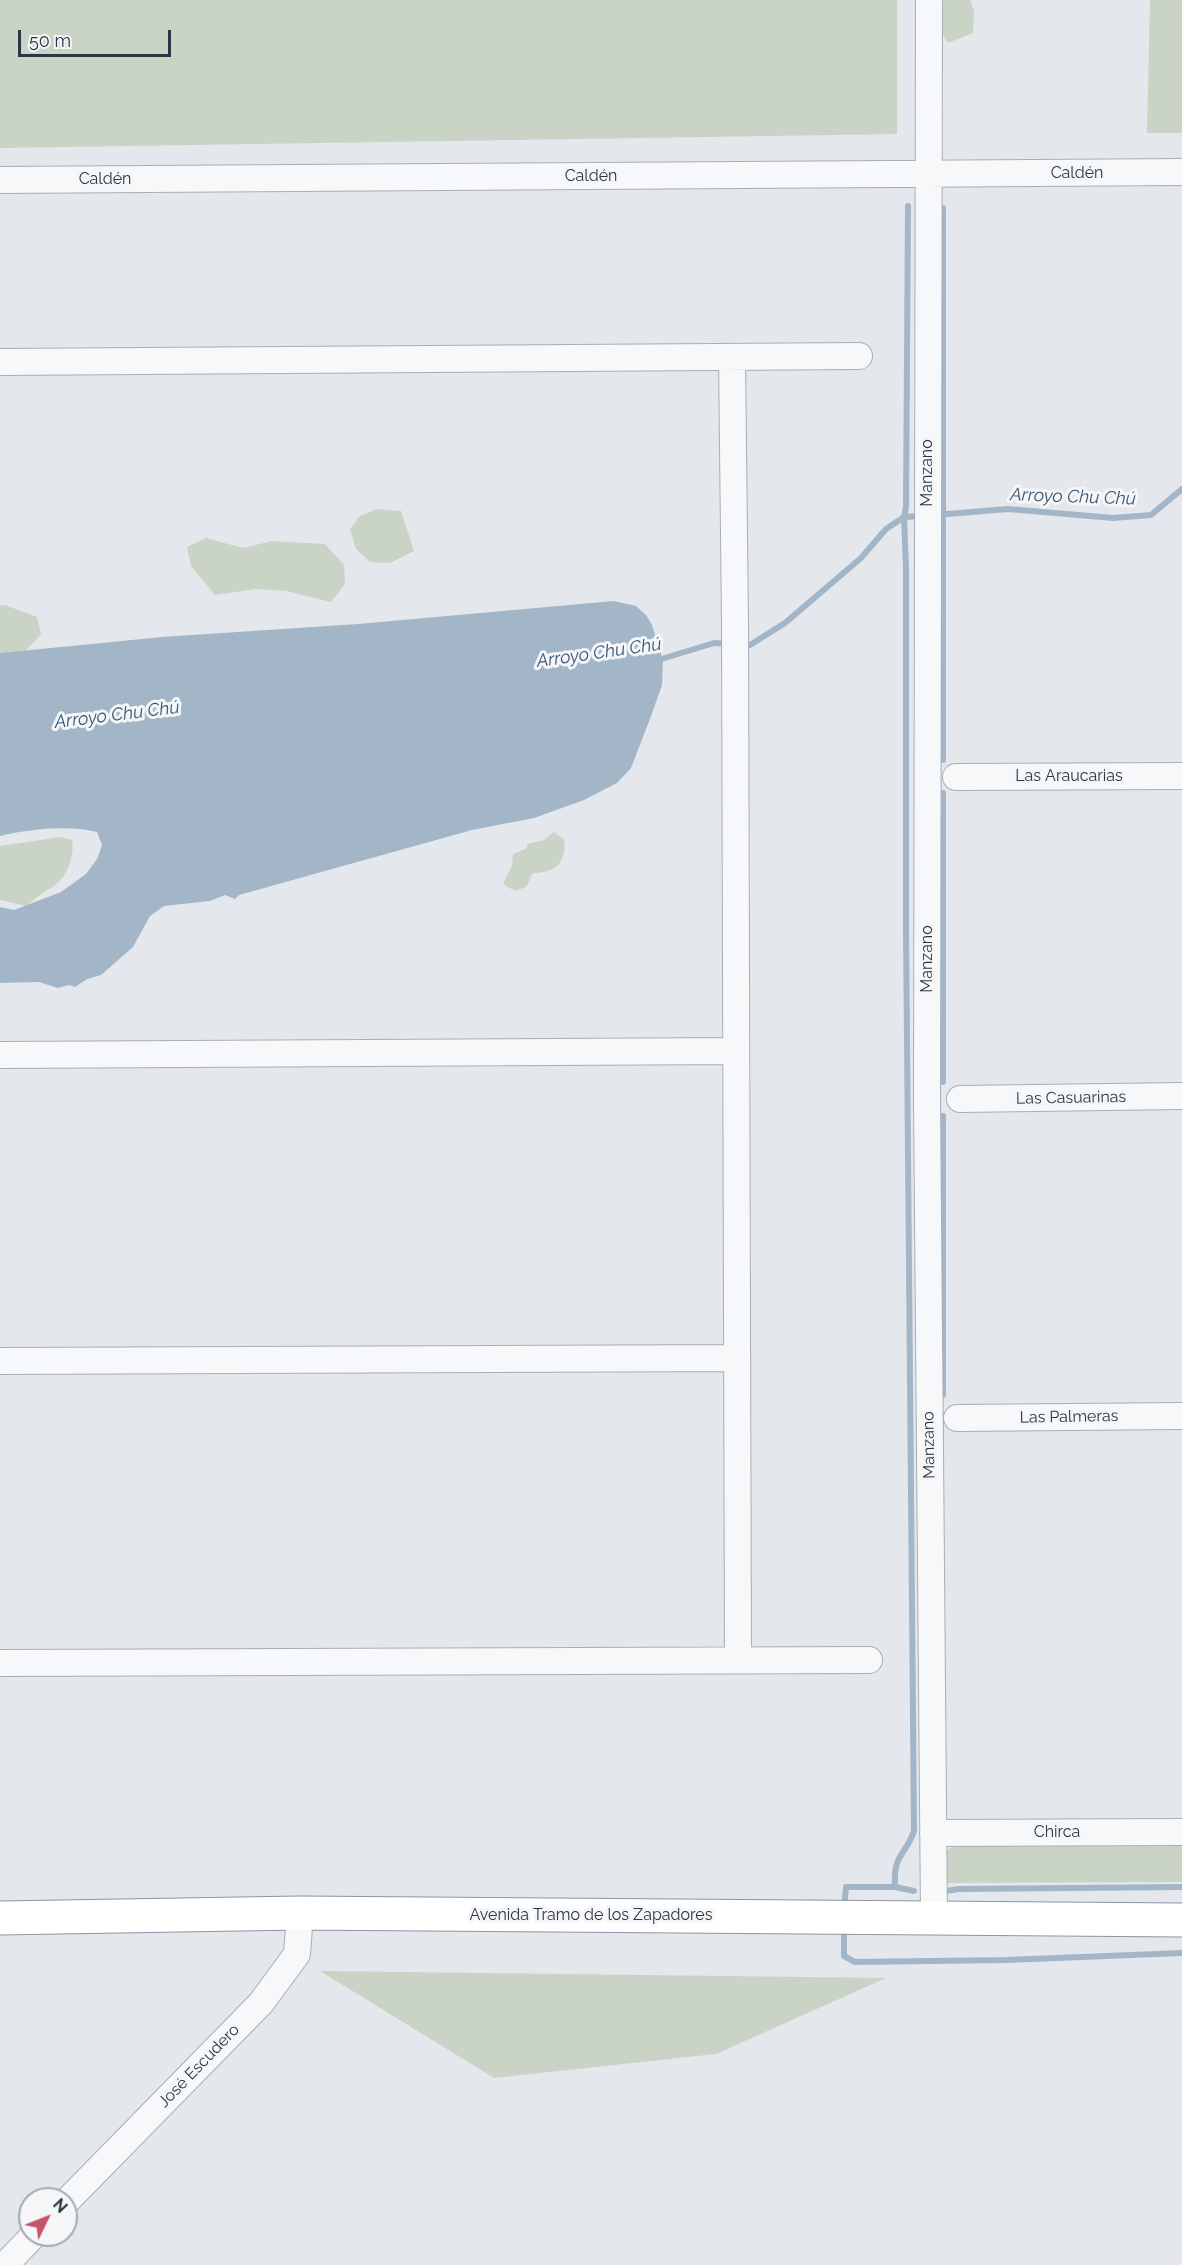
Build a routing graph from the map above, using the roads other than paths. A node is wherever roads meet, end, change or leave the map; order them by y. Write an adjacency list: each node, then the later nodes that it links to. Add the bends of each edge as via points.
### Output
1 (929, 0): 3 (street, Manzano)
2 (1182, 172): 3 (street, Caldén)
3 (927, 174): 4 (street, Caldén); 22 (street, Manzano, via 927,1099)
4 (0, 180)
5 (859, 356): 6 (street)
6 (732, 357): 7 (street); 10 (street)
7 (0, 362)
8 (1182, 776): 9 (street, Las Araucarias)
9 (956, 777)
10 (736, 1051): 11 (street); 14 (street)
11 (0, 1055)
12 (1182, 1096): 13 (street, Las Casuarinas)
13 (960, 1099)
14 (736, 1358): 15 (street); 18 (street)
15 (0, 1361)
16 (1182, 1416): 17 (street, Las Palmeras)
17 (957, 1418)
18 (738, 1660): 19 (street); 20 (street)
19 (869, 1660)
20 (0, 1663)
21 (1182, 1832): 22 (street, Chirca)
22 (933, 1833): 25 (street, Manzano)
23 (300, 1913): 24 (highway, Avenida Tramo de los Zapadores); 25 (highway, Avenida Tramo de los Zapadores); 27 (street, José Escudero, via 297,1954 261,2003)
24 (0, 1917)
25 (934, 1918): 26 (highway, Avenida Tramo de los Zapadores)
26 (1182, 1920)
27 (78, 2190)
28 (22, 2247): 29 (street)
29 (5, 2265)

